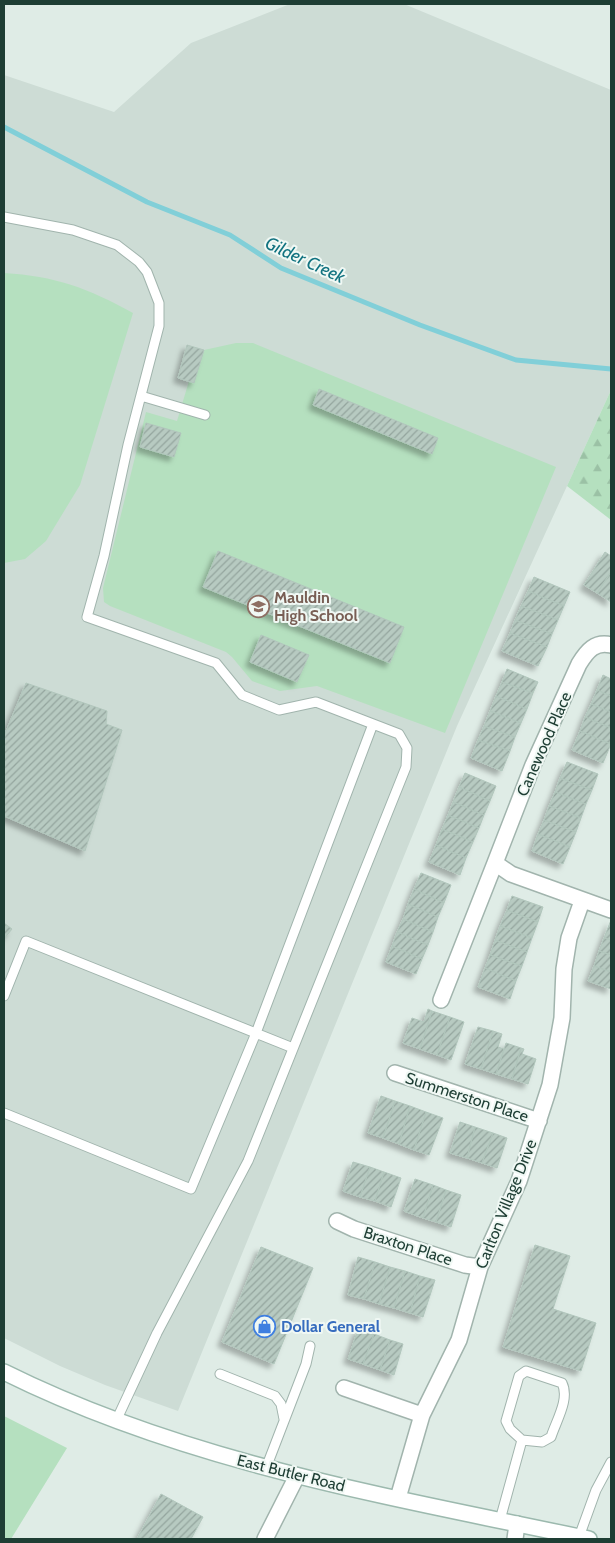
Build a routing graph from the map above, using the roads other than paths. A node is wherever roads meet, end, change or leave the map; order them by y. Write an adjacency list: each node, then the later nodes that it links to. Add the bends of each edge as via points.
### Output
1 (4, 217): 2 (lane, via 73,230 117,245 147,272 159,303 159,326)
2 (141, 396): 3 (lane); 5 (lane, via 87,617 216,663 242,695 279,710 316,702)
3 (205, 415)
4 (611, 645): 6 (street, Canewood Place, via 594,646 579,664 533,765)
5 (373, 724): 11 (lane); 12 (lane, via 399,734 407,748 406,767)
6 (495, 863): 7 (street, via 511,874); 10 (street, Canewood Place)
7 (582, 901): 8 (street); 15 (street, Carlton Village Drive, via 569,938 554,1068)
8 (611, 910)
9 (4, 996): 11 (lane, via 26,941)
10 (441, 1000)
11 (256, 1033): 12 (lane); 14 (lane, via 191,1189)
12 (293, 1048): 24 (lane, via 248,1161 157,1333)
13 (395, 1073): 15 (street, Summerston Place)
14 (4, 1113)
15 (539, 1121): 17 (street, Carlton Village Drive, via 519,1181)
16 (337, 1220): 17 (street, Braxton Place, via 354,1229)
17 (480, 1268): 22 (street, Carlton Village Drive, via 459,1340)
18 (310, 1346): 23 (lane)
19 (4, 1372): 24 (street, East Butler Road)
20 (220, 1374): 23 (lane, via 275,1396 281,1404)
21 (344, 1388): 22 (street)
22 (422, 1416): 29 (street, Carlton Village Drive)
23 (284, 1419): 27 (lane)
24 (116, 1421): 27 (street, East Butler Road)
25 (522, 1440): 25 (lane, via 510,1430 506,1421 519,1376 526,1371 562,1383 565,1398 551,1437 542,1442); 30 (lane)
26 (611, 1462): 32 (lane, via 596,1490)
27 (266, 1468): 28 (street, East Butler Road)
28 (298, 1476): 29 (street, East Butler Road); 33 (street)
29 (398, 1498): 30 (street, East Butler Road)
30 (500, 1520): 31 (street, East Butler Road)
31 (516, 1532): 32 (street, East Butler Road)
32 (584, 1538)
33 (265, 1539)

